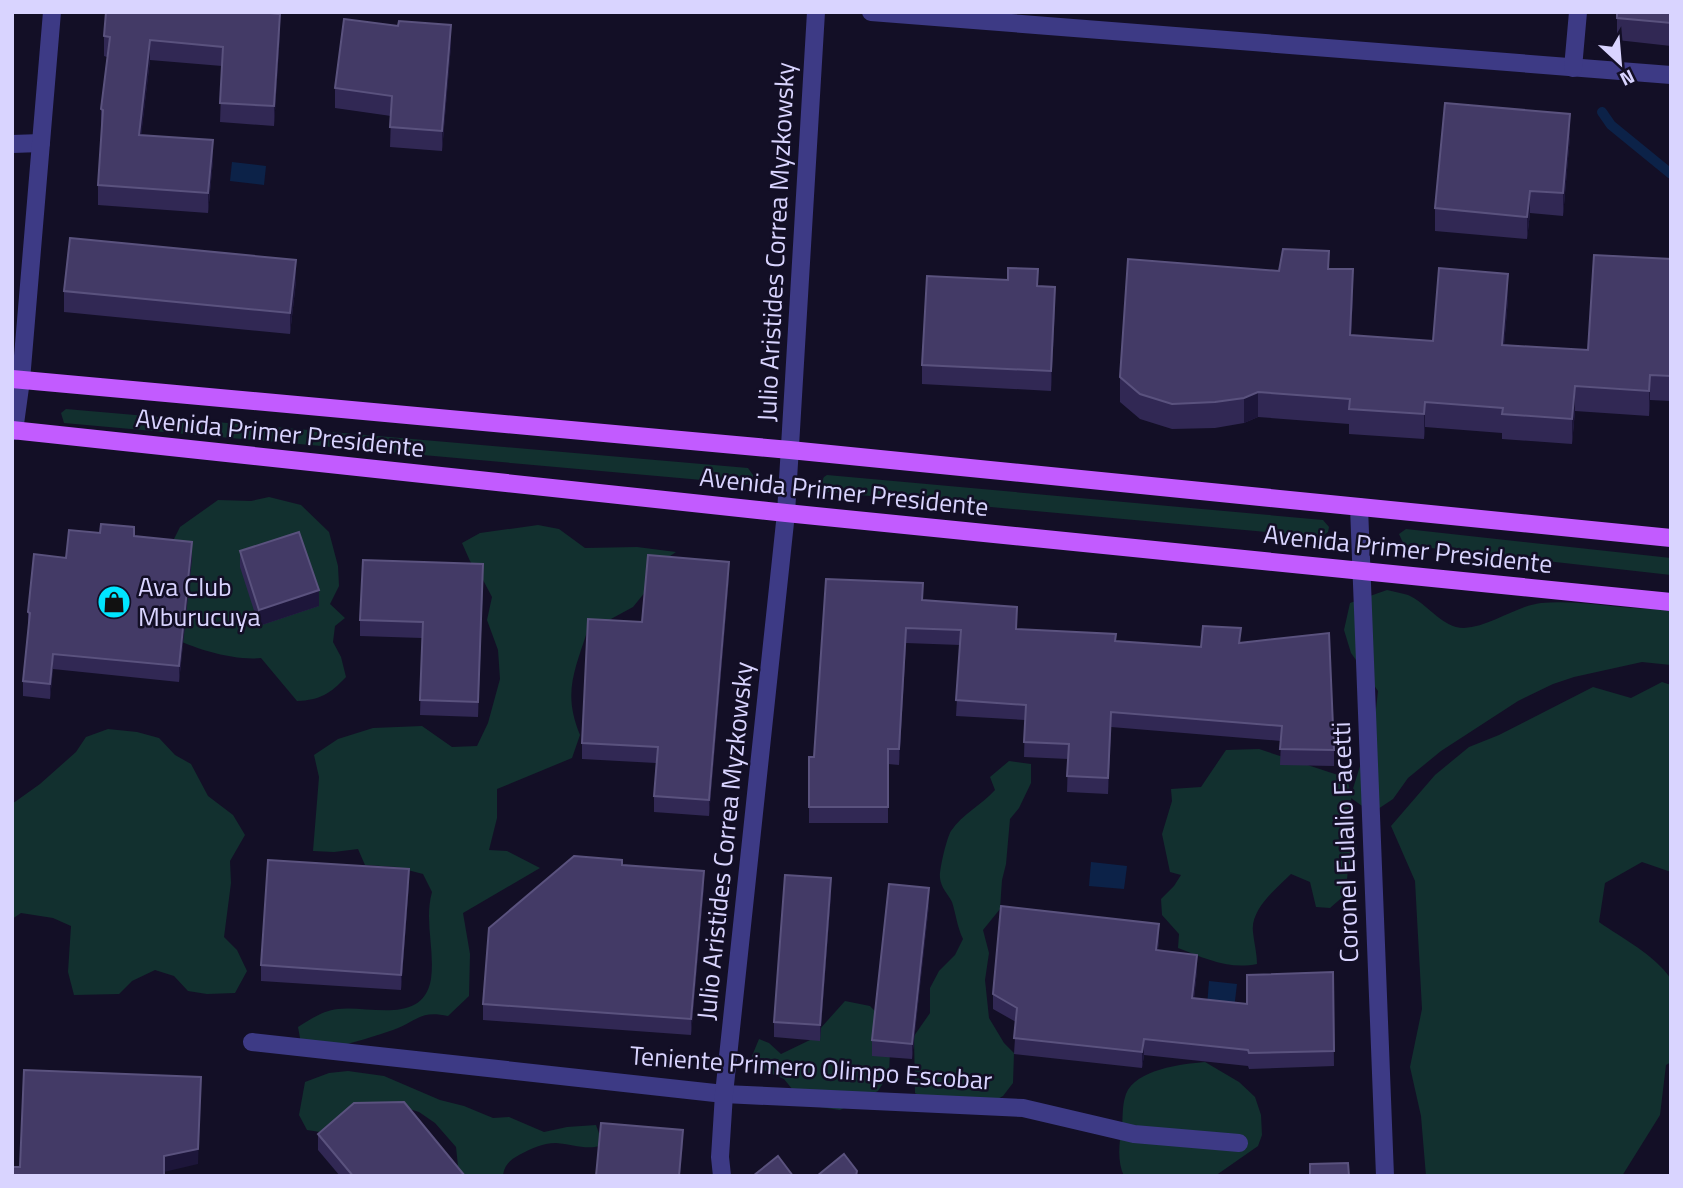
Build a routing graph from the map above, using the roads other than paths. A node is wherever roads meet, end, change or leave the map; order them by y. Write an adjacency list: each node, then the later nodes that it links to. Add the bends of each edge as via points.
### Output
1 (52, 12): 7 (street)
2 (816, 12): 11 (street, Julio Aristides Correa Myzkowsky)
3 (871, 12): 5 (street)
4 (1578, 12): 5 (street)
5 (1573, 68): 6 (street)
6 (1671, 75)
7 (41, 143): 8 (street); 9 (street)
8 (12, 144)
9 (17, 379): 10 (street); 11 (main road, Avenida Primer Presidente)
10 (13, 431): 13 (main road, Avenida Primer Presidente)
11 (790, 450): 12 (main road, Avenida Primer Presidente); 13 (street, Julio Aristides Correa Myzkowsky)
12 (1359, 507): 14 (main road, Avenida Primer Presidente); 15 (street, Coronel Eulalio Facetti)
13 (786, 513): 15 (main road, Avenida Primer Presidente); 18 (street, Julio Aristides Correa Myzkowsky)
14 (1671, 538)
15 (1361, 571): 16 (main road, Avenida Primer Presidente); 21 (street, Coronel Eulalio Facetti)
16 (1671, 602)
17 (252, 1042): 18 (street, Teniente Primero Olimpo Escobar)
18 (724, 1094): 19 (street, Teniente Primero Olimpo Escobar, via 1023,1108 1134,1134); 20 (street, Julio Aristides Correa Myzkowsky)
19 (1239, 1143)
20 (722, 1176)
21 (1385, 1176)

